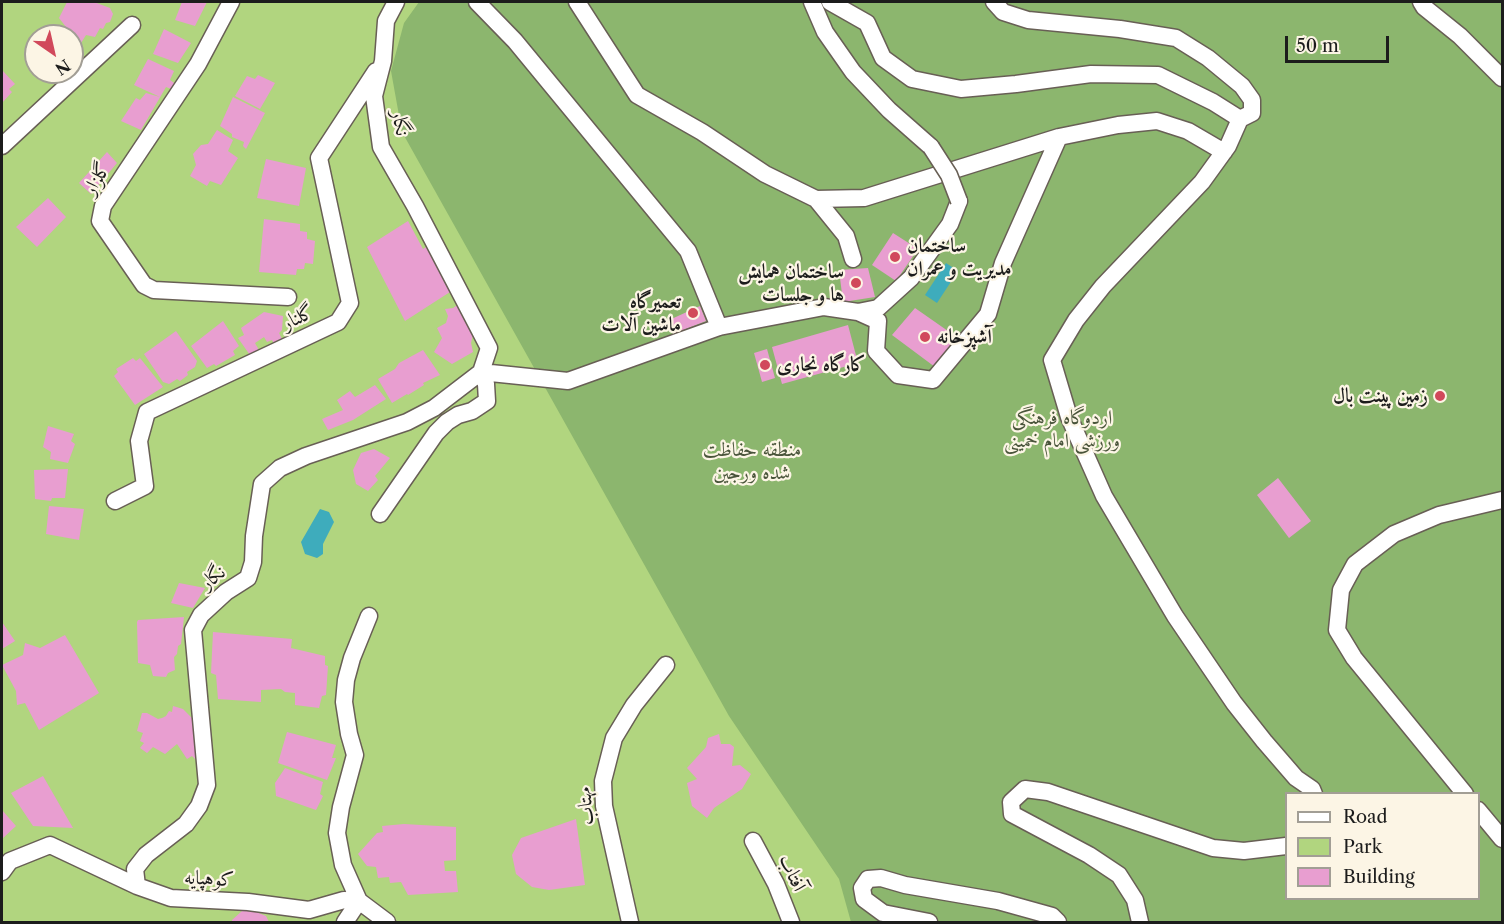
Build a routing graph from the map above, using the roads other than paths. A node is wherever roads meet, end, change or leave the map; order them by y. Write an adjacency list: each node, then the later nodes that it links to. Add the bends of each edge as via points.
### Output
1 (231, 2): 18 (street, گلزار, via 198,64 103,206 100,221 144,285 154,290)
2 (396, 2): 10 (street, نگار, via 386,21)
3 (477, 2): 20 (street, via 515,41 688,251)
4 (577, 2): 16 (street, via 637,95 765,174)
5 (812, 2): 19 (street, bridge, via 825,32 854,72 930,147 949,175 959,201 950,224 911,278 878,308)
6 (830, 2): 12 (street, via 867,23 883,58 912,79 961,89 1091,75 1158,75)
7 (994, 2): 12 (street, via 1003,12 1028,20 1176,38 1209,58 1242,86 1252,100 1252,112)
8 (1421, 2): 11 (street)
9 (132, 25): 14 (street)
10 (383, 61): 21 (street, نگار, via 374,96 381,147 489,348); 23 (street, گلنار, via 319,158 350,303 338,322 147,412 139,441 146,486)
11 (1503, 78)
12 (1240, 119): 15 (street)
13 (1059, 137): 15 (street, via 1157,121 1188,131); 16 (street, via 864,198); 19 (street, via 1004,263 987,314 933,380 898,375 876,351 878,321)
14 (2, 146)
15 (1224, 152): 27 (street, via 1202,182 1103,286 1052,360 1069,417 1104,496 1175,616 1234,703 1296,778)
16 (816, 199): 17 (street, via 846,236)
17 (853, 259)
18 (288, 297)
19 (858, 312): 20 (street, via 824,307)
20 (718, 327): 21 (street, via 568,381)
21 (481, 372): 24 (street, نگار, via 486,401 447,422 436,433); 34 (street, نگار, via 434,408 407,422 306,456 280,468 262,484 254,561 248,578 201,615 193,630 207,785 186,824 146,855 135,869)
22 (1503, 500): 28 (street, via 1439,516 1394,534 1355,564 1341,590 1337,630 1354,658)
23 (115, 501)
24 (380, 514)
25 (369, 616): 35 (street, via 346,680 344,702 355,755 337,833 343,865)
26 (666, 665): 38 (street, مهتاب, via 614,738 603,781 604,806)
27 (1313, 792)
28 (1463, 792)
29 (1480, 811): 30 (street)
30 (1503, 839)
31 (753, 841): 39 (street, آفتاب)
32 (1285, 846): 42 (street, via 1244,851 1213,848 1048,792 1024,789 1011,802 1012,814 1119,875 1135,900)
33 (2, 872): 34 (street, کوهپایه, via 10,861 50,846)
34 (136, 886): 35 (street, کوهپایه, via 171,898 309,910)
35 (359, 900): 36 (street); 37 (street)
36 (345, 922)
37 (387, 922)
38 (630, 922)
39 (791, 922)
40 (929, 922): 41 (street, via 883,913 864,899 862,888 868,879 881,878 998,901 1052,916)
41 (1058, 922)
42 (1140, 922)

